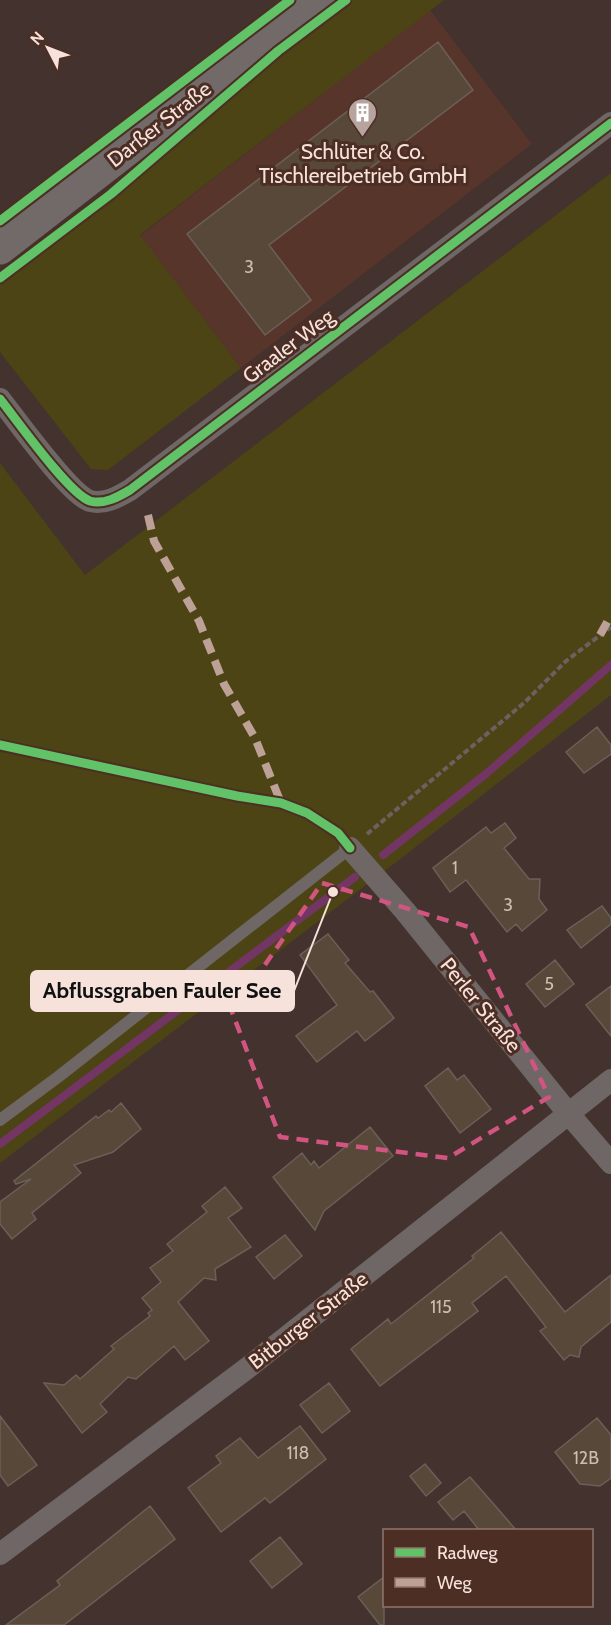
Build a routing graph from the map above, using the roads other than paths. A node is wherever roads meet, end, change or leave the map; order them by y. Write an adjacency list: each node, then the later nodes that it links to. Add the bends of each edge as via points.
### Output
1 (319, 0): 3 (main road, Darßer Straße)
2 (611, 123): 4 (street, Graaler Weg, via 116,498 101,502 79,495)
3 (0, 248)
4 (0, 399)
5 (350, 848): 7 (street, Perler Straße); 8 (lane)
6 (611, 1080): 7 (street, Bitburger Straße)
7 (568, 1113): 9 (street, Perler Straße); 10 (street, Bitburger Straße, via 250,1366)
8 (0, 1120)
9 (611, 1163)
10 (0, 1554)

